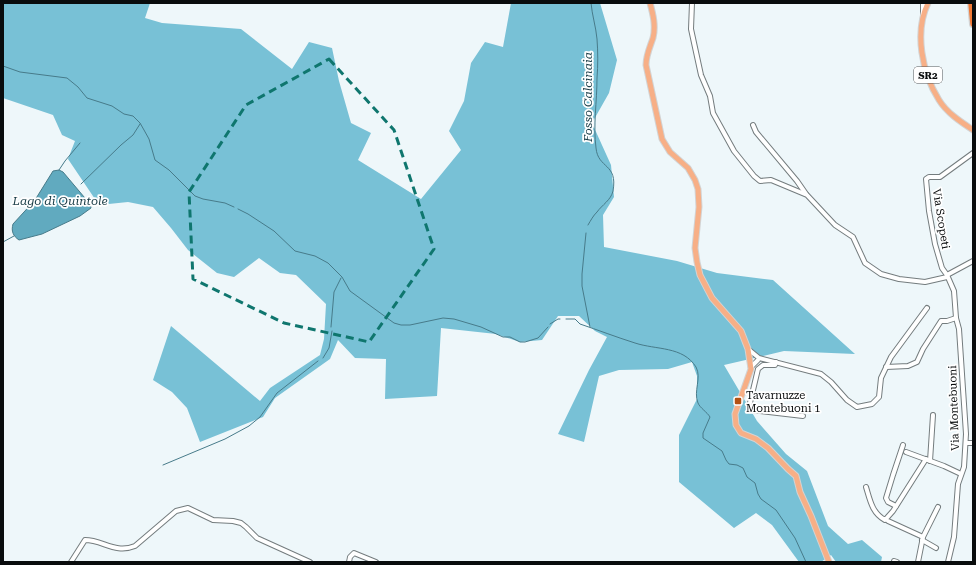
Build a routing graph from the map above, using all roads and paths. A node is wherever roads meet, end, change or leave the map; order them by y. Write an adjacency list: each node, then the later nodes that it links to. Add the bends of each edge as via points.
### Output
1 (650, 3): 17 (main road, via 654,27 646,65 662,139 666,147 688,168 698,186 696,256 703,283 712,298 741,331)
2 (692, 3): 11 (street, via 691,29 701,75 710,96 713,113 734,151 760,181 771,180)
3 (923, 3): 6 (street)
4 (928, 3): 6 (main road, SR2)
5 (971, 3): 7 (highway)
6 (923, 18): 9 (main road, SR2, via 921,50 933,88 949,111)
7 (973, 24)
8 (754, 125): 11 (street, via 756,132)
9 (973, 130)
10 (973, 153): 13 (street, Via Scopeti, via 940,177 929,177 926,180 929,211)
11 (806, 195): 14 (street, via 835,224 853,237 865,263 881,274 925,282)
12 (973, 261): 14 (street)
13 (942, 268): 14 (street, Via Montebuoni)
14 (947, 276): 16 (street, Via Montebuoni, via 954,291)
15 (927, 308): 22 (street)
16 (956, 318): 22 (street, via 942,321 917,362 908,366); 27 (street, Via Montebuoni, via 959,329)
17 (748, 349): 18 (street); 19 (main road)
18 (760, 359): 19 (street); 20 (street); 21 (street)
19 (750, 360): 21 (main road)
20 (776, 362): 22 (street, via 821,374 857,407 872,404 879,397 881,378); 24 (street, via 775,365 763,365 758,369)
21 (751, 367): 23 (main road)
22 (886, 367)
23 (745, 388): 24 (street); 43 (main road, via 735,414 738,429 762,443 796,476)
24 (752, 390): 25 (street, via 749,407 752,410)
25 (803, 416)
26 (932, 416): 31 (street)
27 (966, 443): 28 (street); 32 (street, Via Montebuoni)
28 (973, 443)
29 (903, 445): 34 (street, via 886,498)
30 (906, 452): 31 (street)
31 (928, 460): 32 (street); 34 (street)
32 (961, 474): 45 (street, Via Montebuoni, via 954,537)
33 (866, 487): 34 (street, via 874,512 879,517 885,520)
34 (896, 506)
35 (938, 507): 37 (street)
36 (888, 521): 37 (street)
37 (922, 539): 38 (street); 44 (street)
38 (936, 548)
39 (71, 562): 40 (street, via 85,540 122,549 129,548 135,546 176,511 188,508 213,520 241,523 257,538)
40 (310, 562)
41 (349, 562): 42 (street, via 354,554)
42 (376, 562)
43 (829, 562)
44 (918, 562)
45 (948, 562)

